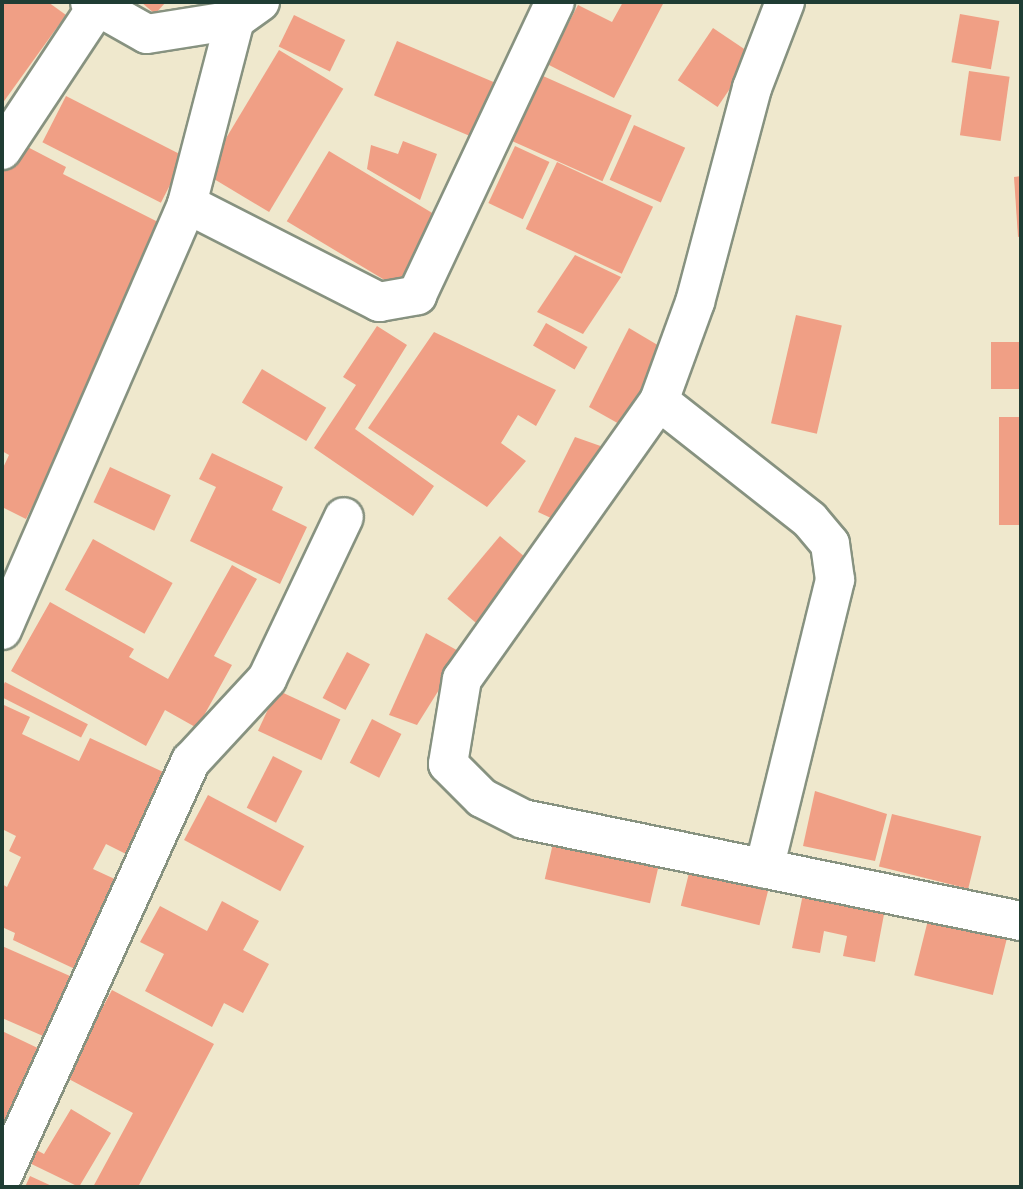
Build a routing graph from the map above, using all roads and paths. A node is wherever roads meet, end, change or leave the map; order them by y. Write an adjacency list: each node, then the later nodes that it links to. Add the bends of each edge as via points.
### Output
1 (555, 2): 6 (street, via 417,295 379,302)
2 (785, 2): 7 (street, via 752,88 695,303)
3 (93, 5): 4 (street, via 147,34); 5 (street)
4 (248, 11): 6 (street)
5 (2, 150)
6 (187, 204): 9 (street)
7 (659, 401): 10 (street, via 810,520 830,544 835,580); 10 (street, via 462,680 449,764 482,797 523,819)
8 (344, 517): 12 (street, via 267,679 191,761)
9 (2, 631)
10 (764, 869): 11 (street)
11 (1021, 921)
12 (2, 1177)

